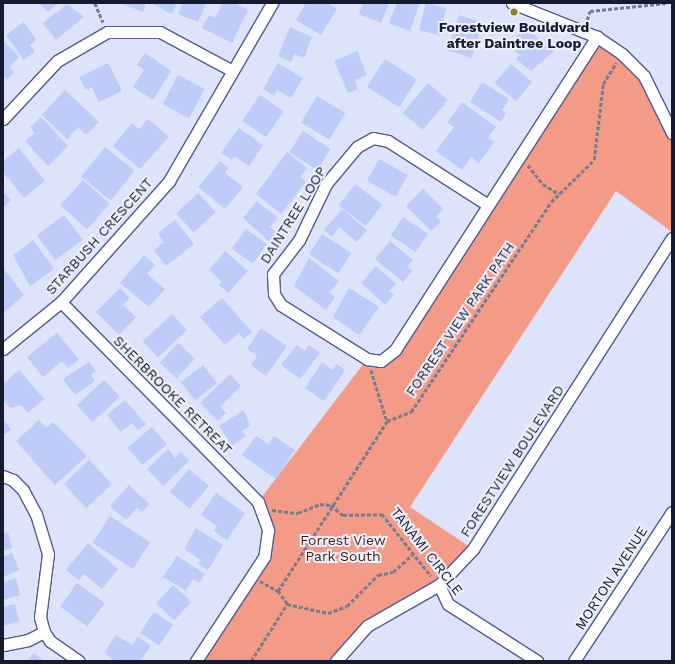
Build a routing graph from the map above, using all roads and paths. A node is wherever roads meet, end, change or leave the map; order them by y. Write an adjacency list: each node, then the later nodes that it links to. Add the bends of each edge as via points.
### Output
1 (95, 3): 6 (path)
2 (272, 3): 9 (street, STARBUSH CRESCENT)
3 (512, 3): 7 (street)
4 (667, 3): 5 (path, via 590,11 585,20)
5 (591, 23)
6 (107, 32): 9 (street, via 160,32); 10 (street, via 57,61)
7 (597, 37): 8 (street); 12 (street)
8 (622, 54): 11 (street, via 644,76); 13 (path, FORREST VIEW PARK PATH, via 603,84 594,160)
9 (231, 70): 16 (street, STARBUSH CRESCENT, via 169,181)
10 (3, 119)
11 (672, 133)
12 (519, 157): 13 (path, via 543,184); 14 (street)
13 (559, 194): 19 (path, FORREST VIEW PARK PATH, via 411,412)
14 (488, 205): 18 (street, via 395,350 381,361); 18 (street, DAINTREE LOOP, via 388,141 373,138 357,147 326,184 298,240 273,274 274,294 281,305)
15 (672, 238): 26 (street, FORESTVIEW BOULEVARD, via 473,549)
16 (61, 302): 17 (street, STARBUSH CRESCENT); 22 (street, SHERBROOKE RETREAT, via 258,502)
17 (3, 348)
18 (367, 359): 19 (path)
19 (387, 421): 21 (path)
20 (3, 476): 29 (street, via 13,480 23,490 36,514 48,554 40,617)
21 (331, 505): 22 (path, via 298,513); 24 (path, TANAMI CIRCLE, via 343,515 382,514); 27 (path)
22 (261, 510): 25 (street, SHERBROOKE RETREAT, via 268,530 264,557)
23 (672, 512): 36 (street, MORTON AVENUE)
24 (412, 555): 26 (path, TANAMI CIRCLE); 28 (path, via 393,572 378,574 347,606 328,613)
25 (251, 575): 27 (path); 32 (street, SHERBROOKE RETREAT)
26 (439, 586): 34 (street, FORESTVIEW BOULEVARD, via 367,626); 35 (street, TANAMI CIRCLE, via 448,604)
27 (278, 591): 28 (path)
28 (287, 604): 33 (path)
29 (44, 632): 30 (street, via 28,640); 31 (street, via 50,641)
30 (3, 645)
31 (79, 661)
32 (196, 661)
33 (251, 661)
34 (336, 661)
35 (537, 661)
36 (574, 661)

